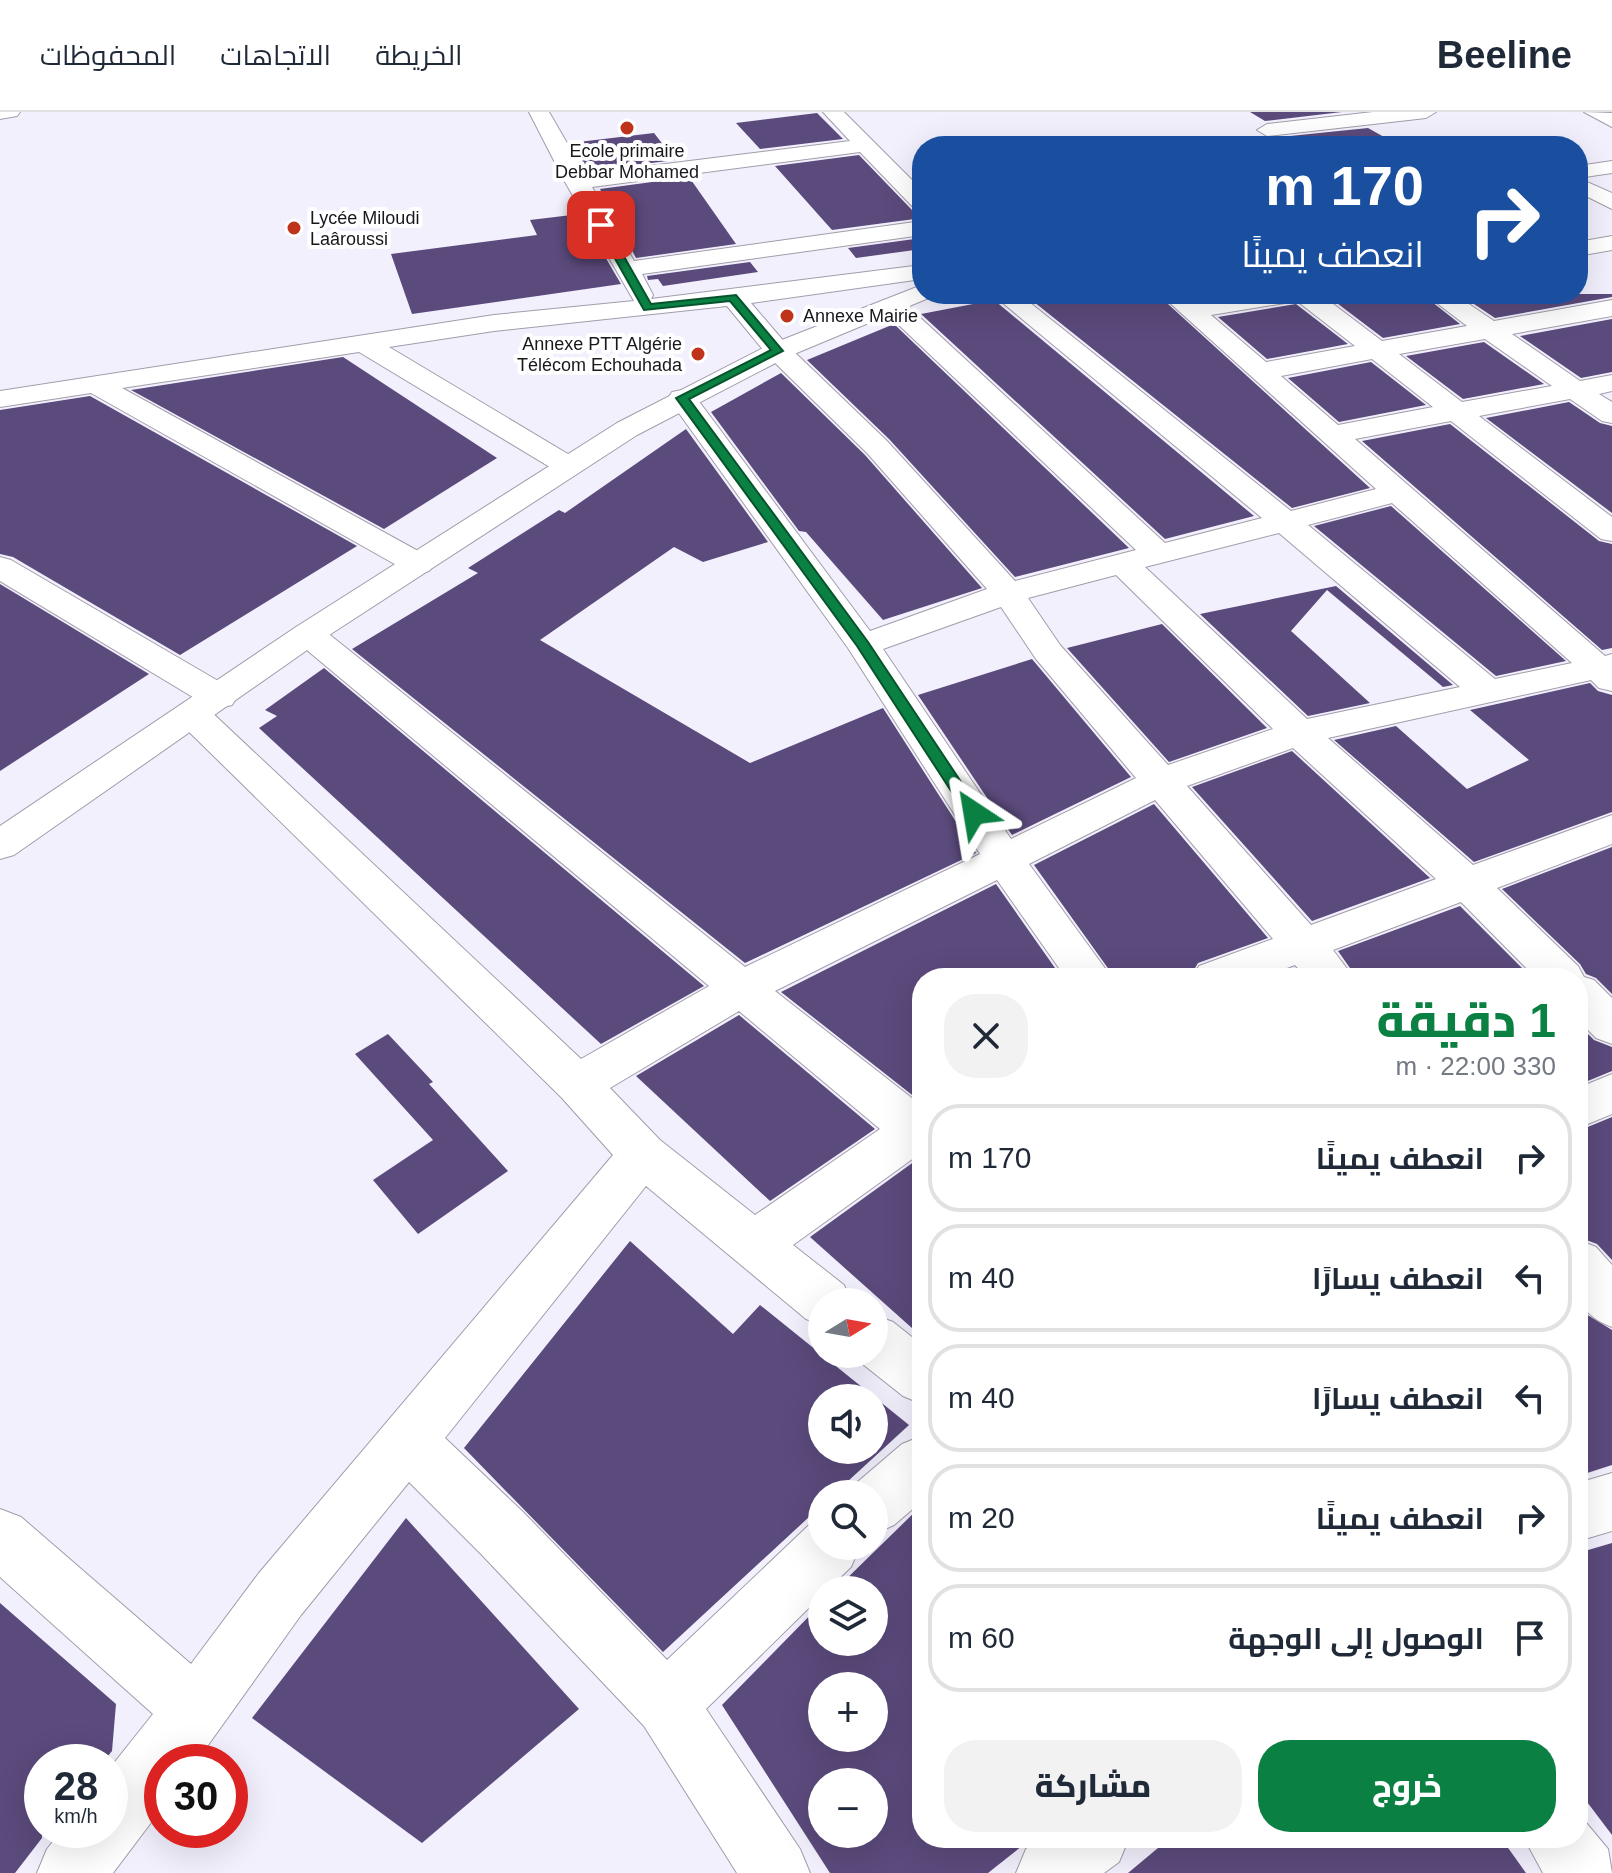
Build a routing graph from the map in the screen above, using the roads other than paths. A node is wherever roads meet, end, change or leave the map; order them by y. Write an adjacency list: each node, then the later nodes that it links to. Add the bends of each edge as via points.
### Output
1 (10, 112): 6 (street)
2 (539, 112): 19 (street)
3 (833, 112): 14 (street)
4 (1426, 112): 8 (street)
5 (1594, 112): 10 (street)
6 (0, 113)
7 (1332, 116): 8 (street); 11 (street)
8 (1372, 117): 13 (street)
9 (1247, 118): 11 (street)
10 (1612, 121)
11 (1267, 130): 12 (street)
12 (1276, 136)
13 (1403, 136)
14 (866, 145): 19 (street); 21 (street)
15 (1612, 167): 16 (street)
16 (1588, 176)
17 (1588, 180): 18 (street)
18 (1612, 180)
19 (576, 182): 27 (street)
20 (1588, 186): 22 (street)
21 (912, 193)
22 (1612, 202)
23 (912, 229): 25 (street)
24 (1612, 243): 26 (street)
25 (806, 244): 27 (street); 29 (street)
26 (1588, 247)
27 (626, 269): 38 (street)
28 (912, 273): 29 (street)
29 (832, 283): 30 (street)
30 (733, 298): 38 (street); 43 (street)
31 (912, 298): 43 (street)
32 (1588, 302): 39 (street)
33 (918, 304): 57 (street)
34 (1016, 304): 55 (street)
35 (1184, 304): 44 (street)
36 (1317, 304): 42 (street)
37 (1451, 304): 40 (street)
38 (647, 308): 41 (street)
39 (1607, 312): 40 (street)
40 (1489, 330): 42 (street); 47 (street)
41 (363, 343): 46 (street); 53 (street)
42 (1377, 350): 44 (street); 50 (street)
43 (778, 351): 48 (street); 61 (street, via 877,447)
44 (1262, 371): 52 (street)
45 (1612, 383): 47 (street)
46 (96, 385): 49 (street); 59 (street)
47 (1576, 390): 50 (street); 51 (street)
48 (682, 398): 53 (street); 63 (street)
49 (0, 399)
50 (1458, 412): 52 (street); 56 (street)
51 (1612, 415)
52 (1334, 434): 54 (street)
53 (568, 466): 59 (street)
54 (1399, 492): 55 (street); 64 (street)
55 (1283, 520): 57 (street); 65 (street)
56 (1612, 532)
57 (1157, 553): 58 (street)
58 (1121, 562): 61 (street); 67 (street)
59 (418, 564): 62 (street)
60 (0, 567): 66 (street)
61 (1008, 593): 63 (street); 68 (street, via 1048,652)
62 (308, 634): 66 (street); 78 (street)
63 (863, 645): 71 (street)
64 (1608, 671): 65 (street)
65 (1487, 691): 67 (street)
66 (206, 706): 70 (street); 81 (street)
67 (1299, 733): 68 (street); 72 (street)
68 (1160, 782): 71 (street); 73 (street)
69 (1612, 829): 72 (street)
70 (0, 845)
71 (1005, 861): 74 (street); 78 (street)
72 (1468, 884): 73 (street); 77 (street)
73 (1303, 945): 75 (street); 76 (street)
74 (1083, 968)
75 (1241, 968)
76 (1323, 968)
77 (1553, 968)
78 (740, 989): 81 (street); 84 (street)
79 (1588, 1002): 80 (street)
80 (1612, 1026)
81 (577, 1084): 86 (street)
82 (1612, 1093): 83 (street)
83 (1588, 1104)
84 (912, 1125)
85 (912, 1136): 87 (street)
86 (643, 1154): 87 (street); 93 (street)
87 (752, 1245): 89 (street)
88 (1588, 1275): 90 (street)
89 (808, 1289)
90 (1612, 1303)
91 (888, 1351): 92 (street)
92 (912, 1370)
93 (407, 1441): 100 (street); 101 (street, via 280,1594)
94 (912, 1473): 95 (street)
95 (888, 1493)
96 (1612, 1502): 97 (street)
97 (1588, 1509)
98 (0, 1538): 101 (street)
99 (815, 1560): 100 (street)
100 (666, 1704): 107 (street)
101 (196, 1710): 102 (street)
102 (128, 1799)
103 (90, 1848): 106 (street)
104 (1082, 1848): 108 (street)
105 (1565, 1848): 109 (street)
106 (71, 1873)
107 (776, 1873)
108 (1050, 1873)
109 (1584, 1873)

